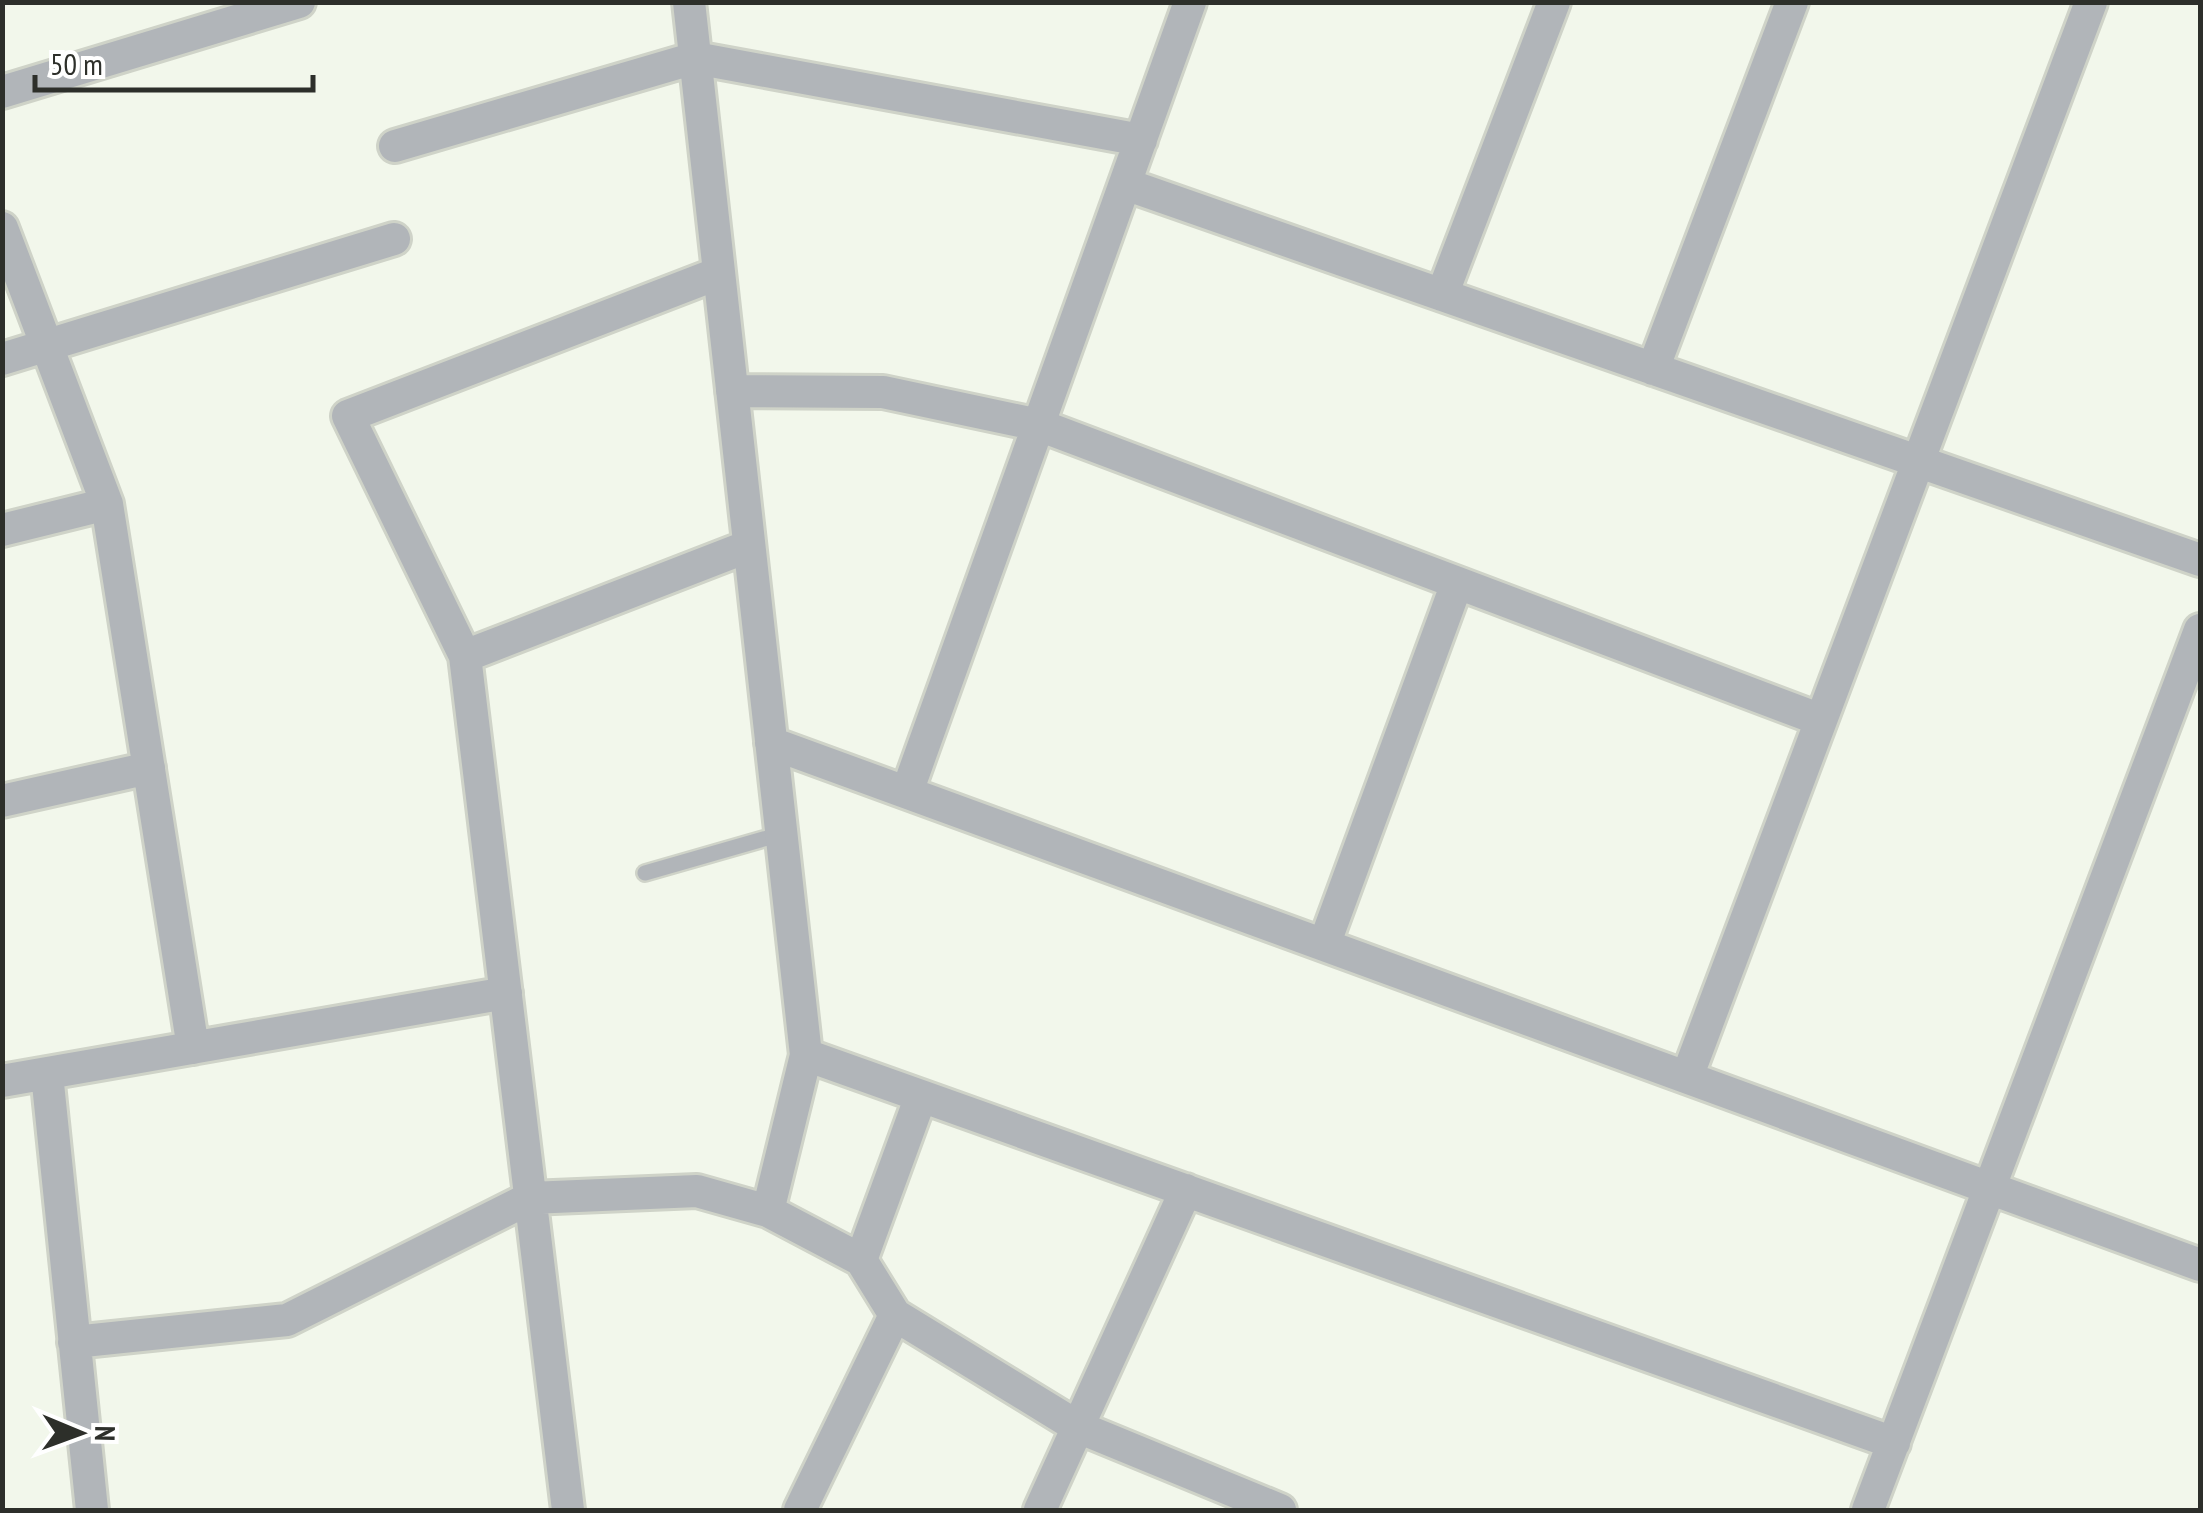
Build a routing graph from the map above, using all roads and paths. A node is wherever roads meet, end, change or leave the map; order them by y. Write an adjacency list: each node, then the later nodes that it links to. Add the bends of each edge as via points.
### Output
1 (299, 2): 8 (street)
2 (689, 2): 7 (street)
3 (1190, 2): 9 (street)
4 (1554, 2): 15 (street)
5 (1792, 2): 18 (street)
6 (2091, 2): 21 (street)
7 (696, 58): 9 (street); 10 (street); 14 (street)
8 (2, 92)
9 (1141, 140): 11 (street)
10 (396, 146)
11 (1125, 184): 15 (street); 20 (street)
12 (2, 228): 16 (street)
13 (394, 240): 16 (street)
14 (719, 273): 19 (street); 28 (street, via 348,416)
15 (1442, 295): 18 (street)
16 (48, 345): 17 (street); 22 (street)
17 (2, 359)
18 (1654, 370): 21 (street)
19 (732, 390): 20 (street, via 883,392); 24 (street)
20 (1039, 425): 26 (street); 32 (street)
21 (1918, 462): 25 (street); 29 (street)
22 (107, 504): 23 (street); 31 (street)
23 (2, 530)
24 (749, 546): 28 (street); 30 (street)
25 (2200, 560)
26 (1457, 583): 29 (street); 36 (street)
27 (2200, 630): 44 (street)
28 (465, 656): 37 (street)
29 (1821, 720): 41 (street)
30 (771, 743): 32 (street); 34 (street)
31 (149, 768): 33 (street); 38 (street)
32 (907, 792): 36 (street)
33 (2, 802)
34 (781, 834): 35 (lane); 39 (street)
35 (645, 873)
36 (1324, 945): 41 (street)
37 (506, 993): 38 (street); 46 (street)
38 (194, 1048): 40 (street)
39 (806, 1054): 43 (street); 47 (street)
40 (47, 1074): 42 (street); 51 (street)
41 (1687, 1077): 44 (street)
42 (2, 1082)
43 (921, 1096): 45 (street); 48 (street)
44 (1990, 1188): 49 (street); 53 (street)
45 (1186, 1190): 52 (street); 53 (street)
46 (530, 1198): 47 (street, via 697,1191); 51 (street, via 287,1320); 55 (street)
47 (768, 1210): 48 (street)
48 (861, 1260): 50 (street)
49 (2200, 1265)
50 (895, 1315): 52 (street); 56 (street)
51 (74, 1342): 54 (street)
52 (1078, 1427): 57 (street); 58 (street)
53 (1894, 1442): 59 (street)
54 (92, 1510)
55 (568, 1510)
56 (800, 1510)
57 (1040, 1510)
58 (1280, 1510)
59 (1868, 1510)

